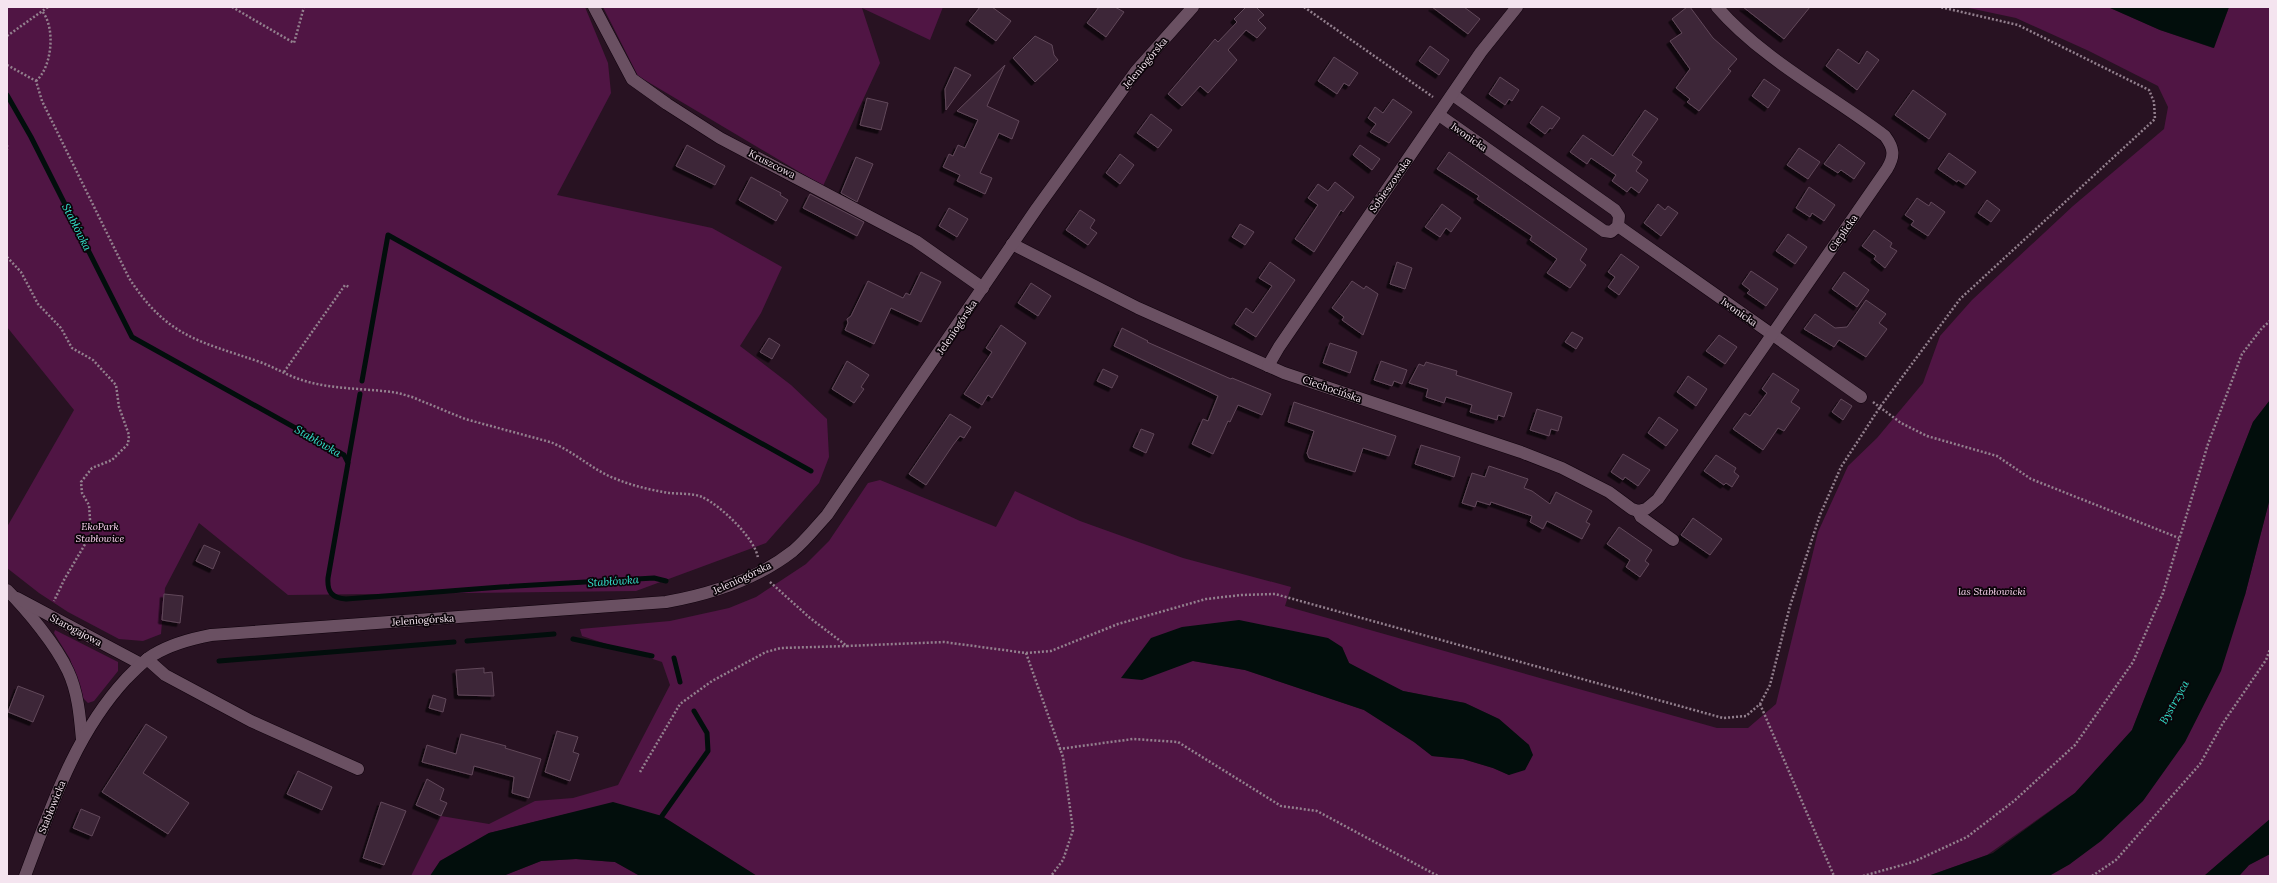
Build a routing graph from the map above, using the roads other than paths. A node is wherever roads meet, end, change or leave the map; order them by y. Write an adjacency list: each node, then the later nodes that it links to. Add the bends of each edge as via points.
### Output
1 (594, 7): 9 (street, Kruszcowa, via 632,79 720,138 916,241)
2 (1193, 7): 8 (street, Jeleniogórska, via 1136,71)
3 (1517, 7): 5 (street, Sobieszowska, via 1481,52)
4 (1717, 7): 10 (street, Cieplicka, via 1747,37 1884,135 1893,147 1893,157 1887,169)
5 (1453, 95): 6 (street, Sobieszowska); 7 (street, via 1615,210 1619,216)
6 (1442, 111): 7 (street, Iwonicka, via 1604,231 1611,232); 11 (street, Sobieszowska)
7 (1618, 226): 10 (street, Iwonicka)
8 (1012, 244): 9 (street, Jeleniogórska); 11 (street, Ciechocińska, via 1138,308)
9 (983, 288): 16 (street, Jeleniogórska, via 827,515 793,550 762,570 726,588 666,602 211,635 180,642)
10 (1772, 335): 12 (street, Iwonicka); 13 (street, Cieplicka, via 1656,501 1646,509)
11 (1268, 366): 13 (street, Ciechocińska, via 1562,468 1609,492)
12 (1861, 397)
13 (1638, 511): 14 (street, Ciechocińska, via 1641,517)
14 (1673, 540)
15 (10, 593): 16 (street, Starogajowa); 17 (street, Starogajowa, via 44,633 68,670 76,694)
16 (144, 661): 17 (street, Jeleniogórska, via 99,711); 18 (street, Starogajowa, via 164,676 251,721)
17 (82, 740): 19 (street, Stabłowicka, via 55,798)
18 (358, 769)
19 (25, 876)

